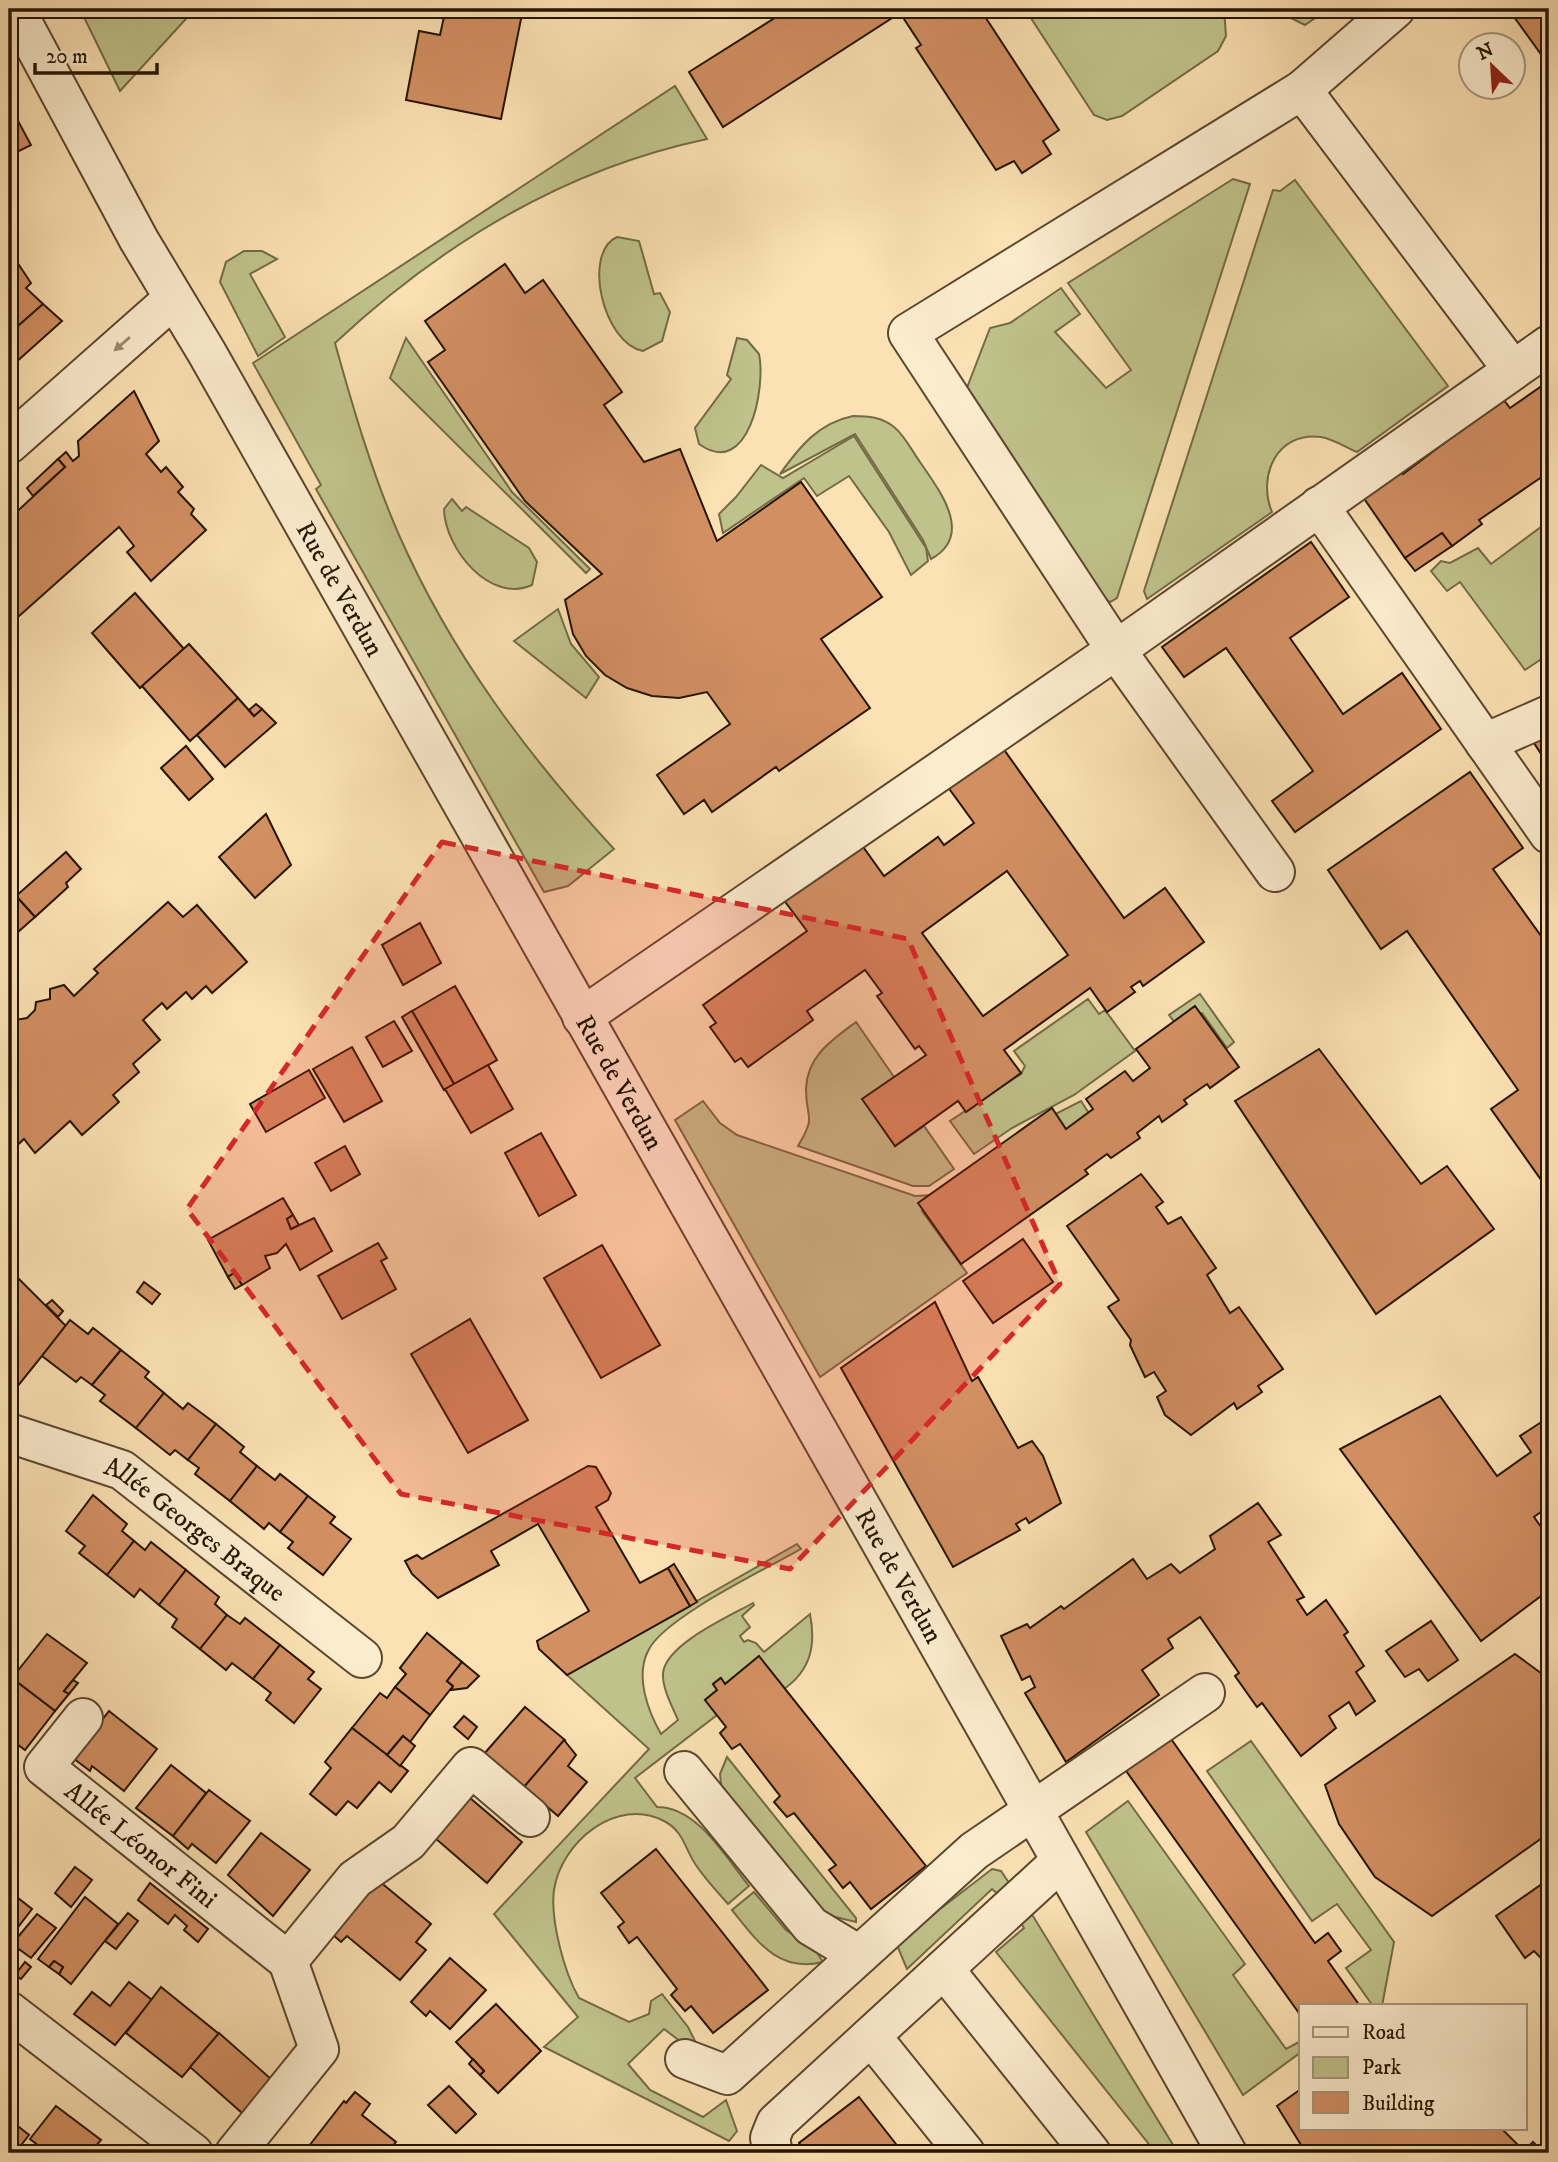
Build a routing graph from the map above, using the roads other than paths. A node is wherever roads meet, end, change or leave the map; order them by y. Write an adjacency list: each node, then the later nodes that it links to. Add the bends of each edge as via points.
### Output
1 (15, 9): 4 (street, Rue de Verdun)
2 (1395, 9): 3 (street)
3 (1302, 90): 6 (street); 9 (street, via 908,333)
4 (173, 299): 7 (street, one-way to 7); 14 (street, Rue de Verdun)
5 (1549, 345): 6 (street)
6 (1513, 370): 8 (street)
7 (9, 444)
8 (1319, 506): 9 (street); 11 (street)
9 (1116, 650): 13 (street); 14 (street)
10 (1549, 715): 11 (street)
11 (1496, 758): 12 (street)
12 (1549, 834)
13 (1275, 872)
14 (582, 1017): 20 (street, Rue de Verdun)
15 (9, 1433): 16 (street, Allée Georges Braque, via 122,1470)
16 (362, 1658)
17 (1205, 1693): 20 (street)
18 (83, 1718): 24 (street, Allée Léonor Fini, via 44,1767)
19 (684, 1771): 23 (street, via 811,1926)
20 (1032, 1812): 22 (street, Rue de Verdun); 23 (street, via 974,1851)
21 (530, 1817): 24 (street, via 471,1767 408,1842 355,1879)
22 (1060, 1862): 25 (street); 34 (street, Rue de Verdun)
23 (859, 1955): 28 (street, via 727,2075)
24 (288, 1961): 30 (street, via 319,2049)
25 (944, 1969): 27 (street); 33 (street)
26 (9, 2011): 29 (street)
27 (871, 2036): 31 (street, via 776,2123 769,2138); 32 (street)
28 (685, 2059)
29 (192, 2153)
30 (235, 2153)
31 (773, 2153)
32 (965, 2153)
33 (1091, 2153)
34 (1227, 2153)

